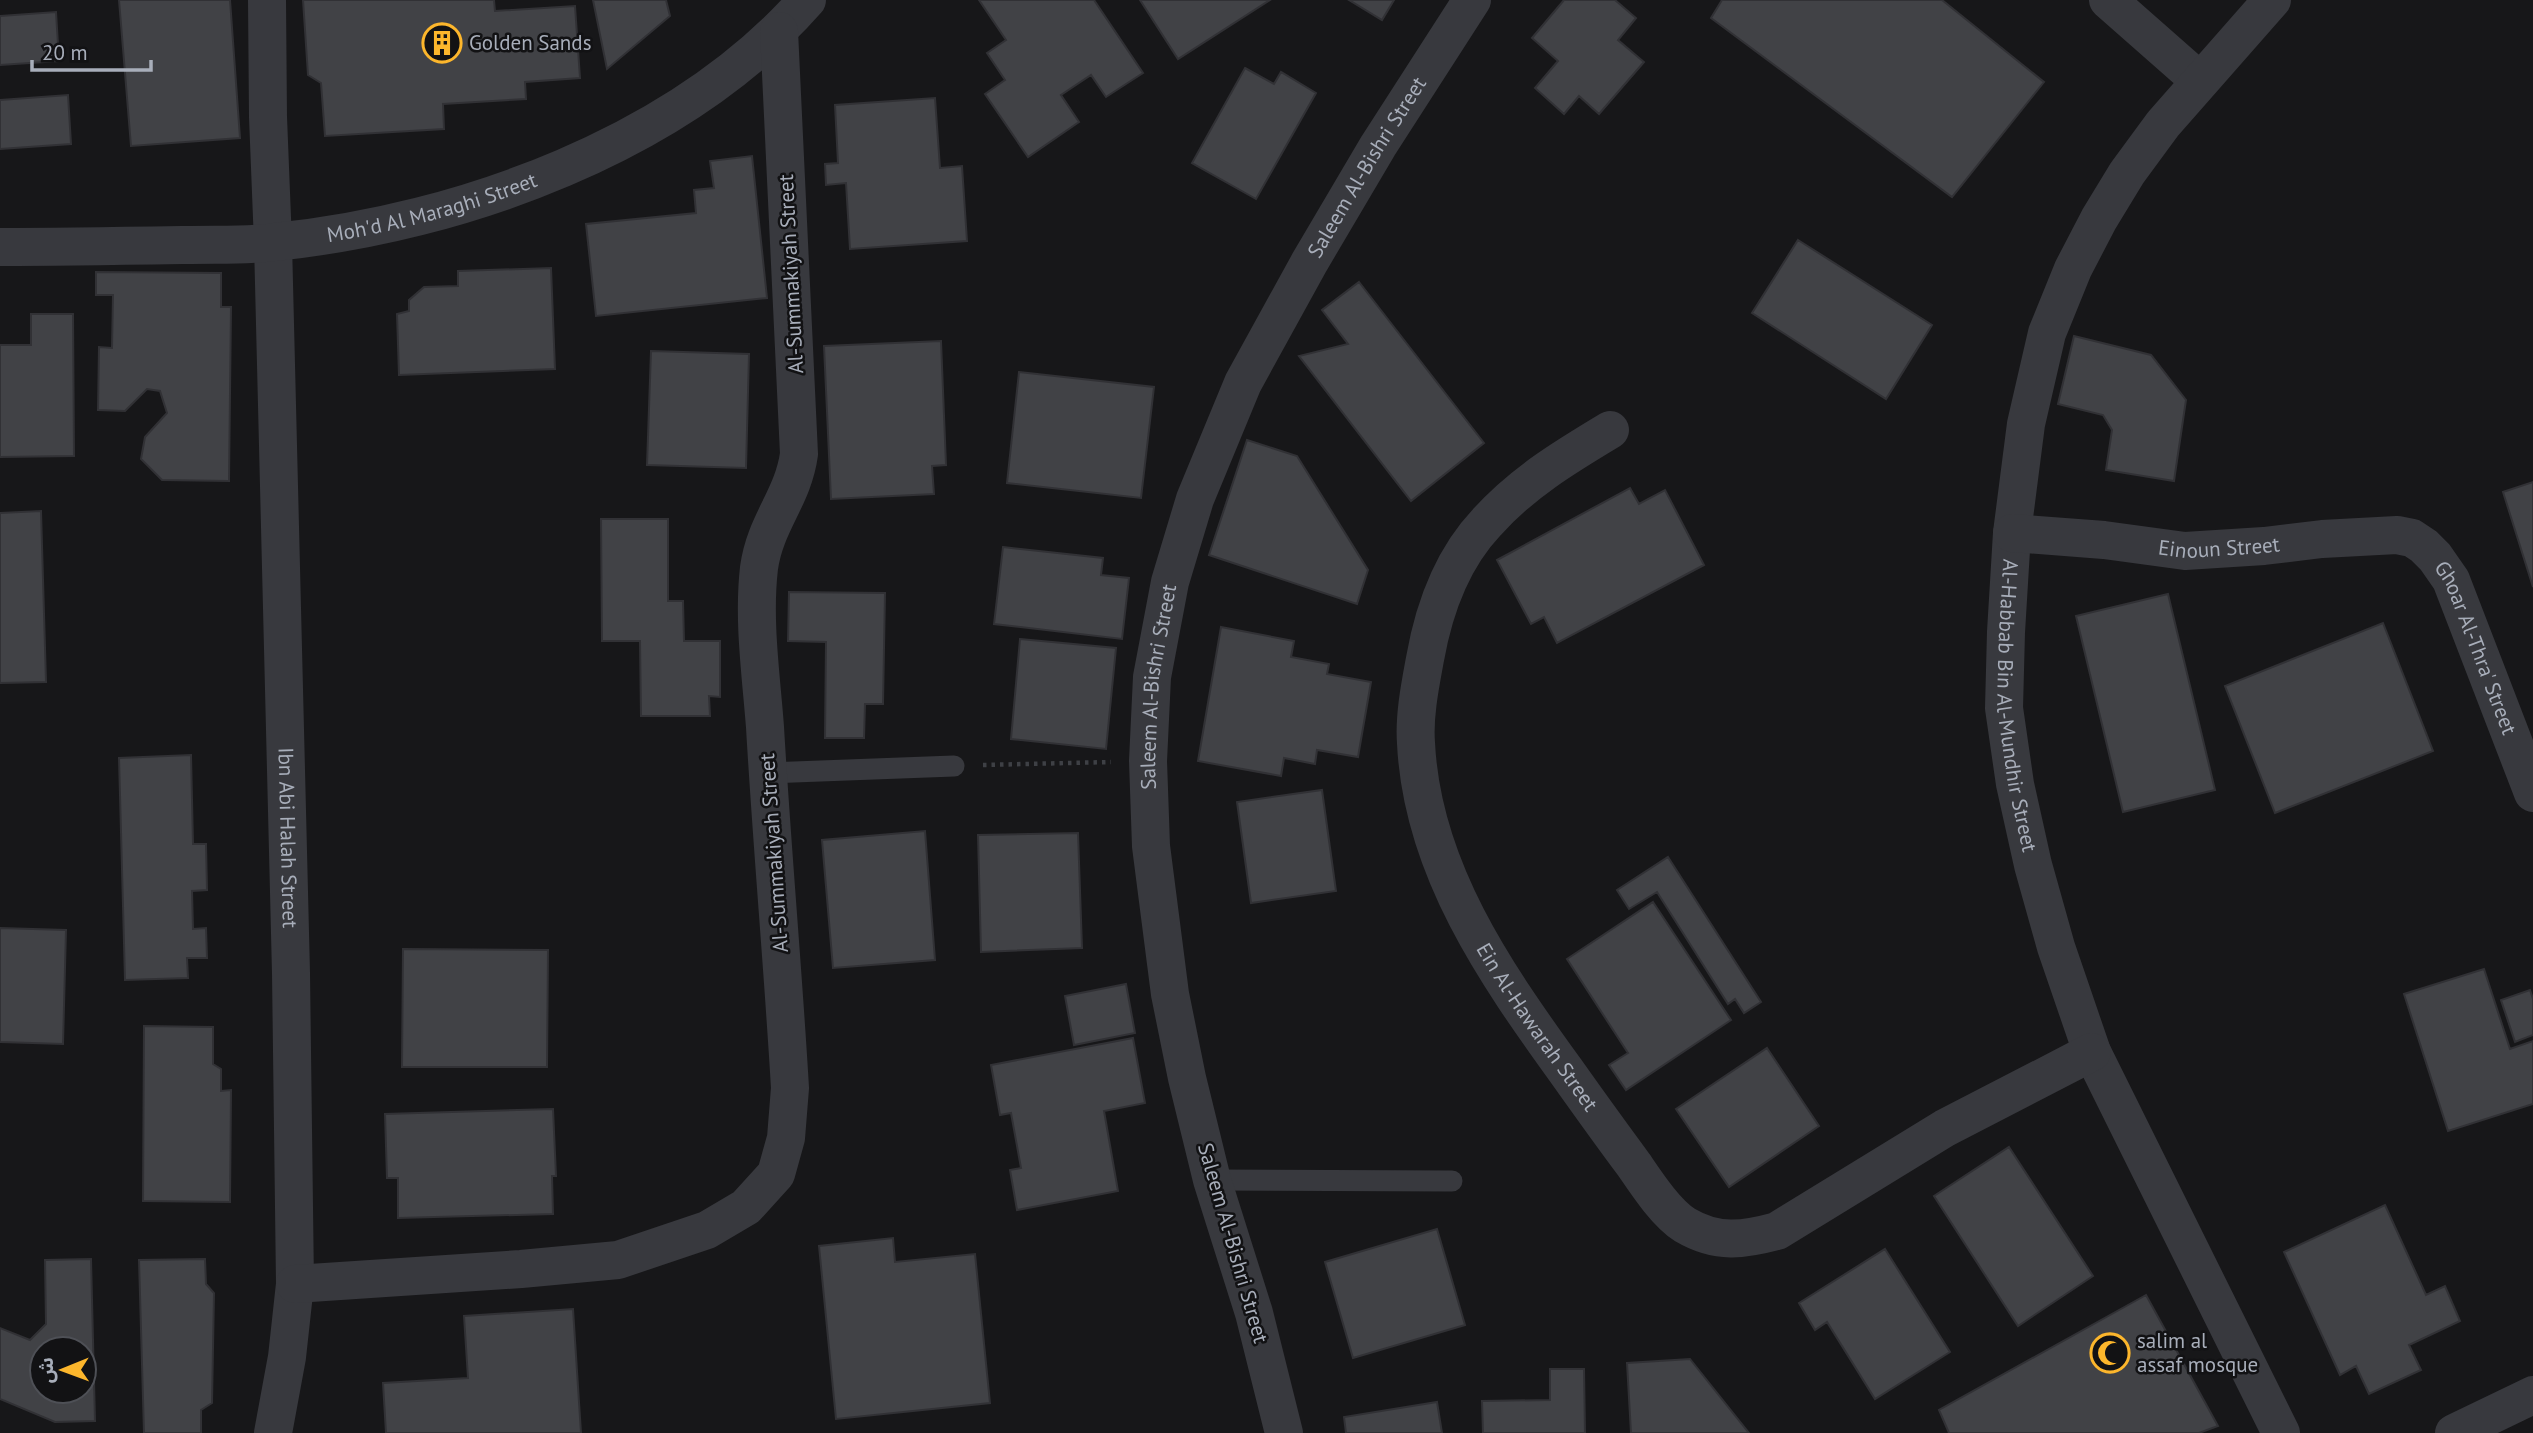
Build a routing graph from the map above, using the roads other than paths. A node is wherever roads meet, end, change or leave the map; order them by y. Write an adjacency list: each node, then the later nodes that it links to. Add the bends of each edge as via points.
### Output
1 (267, 0): 8 (street, Ibn Abi Halah Street)
2 (807, 0): 6 (street, Moh'd Al Maraghi Street)
3 (1472, 0): 17 (street, Saleem Al-Bishri Street, via 1378,146 1243,383 1195,499 1170,582 1152,677 1148,761 1151,846 1170,994)
4 (2108, 0): 7 (street)
5 (2272, 0): 7 (street, Al-Habbab Bin Al-Mundhir Street)
6 (779, 31): 8 (street, Moh'd Al Maraghi Street, via 677,108 620,142 555,170 494,195 443,209 357,230); 14 (street, Al-Summakiyah Street, via 799,454 792,488 771,525 759,570)
7 (2200, 80): 11 (street, Al-Habbab Bin Al-Mundhir Street, via 2127,173 2073,269 2047,333 2026,424)
8 (273, 243): 9 (street, Moh'd Al Maraghi Street); 19 (street, Ibn Abi Halah Street)
9 (0, 247)
10 (1610, 430): 16 (street, Ein Al-Hawarah Street, via 1552,465 1513,496 1461,555 1444,585 1428,642 1415,741 1429,827 1450,887 1537,1031 1656,1196 1684,1224 1714,1237 1746,1240 1777,1231 1945,1128)
11 (2012, 533): 12 (street, Einoun Street, via 2185,551 2377,535 2412,538); 16 (street, Al-Habbab Bin Al-Mundhir Street, via 2004,708 2015,784 2056,947)
12 (2424, 546): 15 (street, Ghoar Al-Thra' Street, via 2451,580)
13 (954, 766): 14 (lane)
14 (767, 773): 19 (street, Al-Summakiyah Street, via 790,1088 786,1138 776,1174 746,1207 707,1230 618,1260)
15 (2533, 793)
16 (2092, 1052): 23 (street, Al-Habbab Bin Al-Mundhir Street)
17 (1212, 1180): 18 (lane); 22 (street, Saleem Al-Bishri Street, via 1254,1313)
18 (1452, 1181)
19 (295, 1284): 21 (street, Ibn Abi Halah Street)
20 (2533, 1395): 24 (street)
21 (273, 1433)
22 (1284, 1433)
23 (2281, 1433)
24 (2454, 1433)

